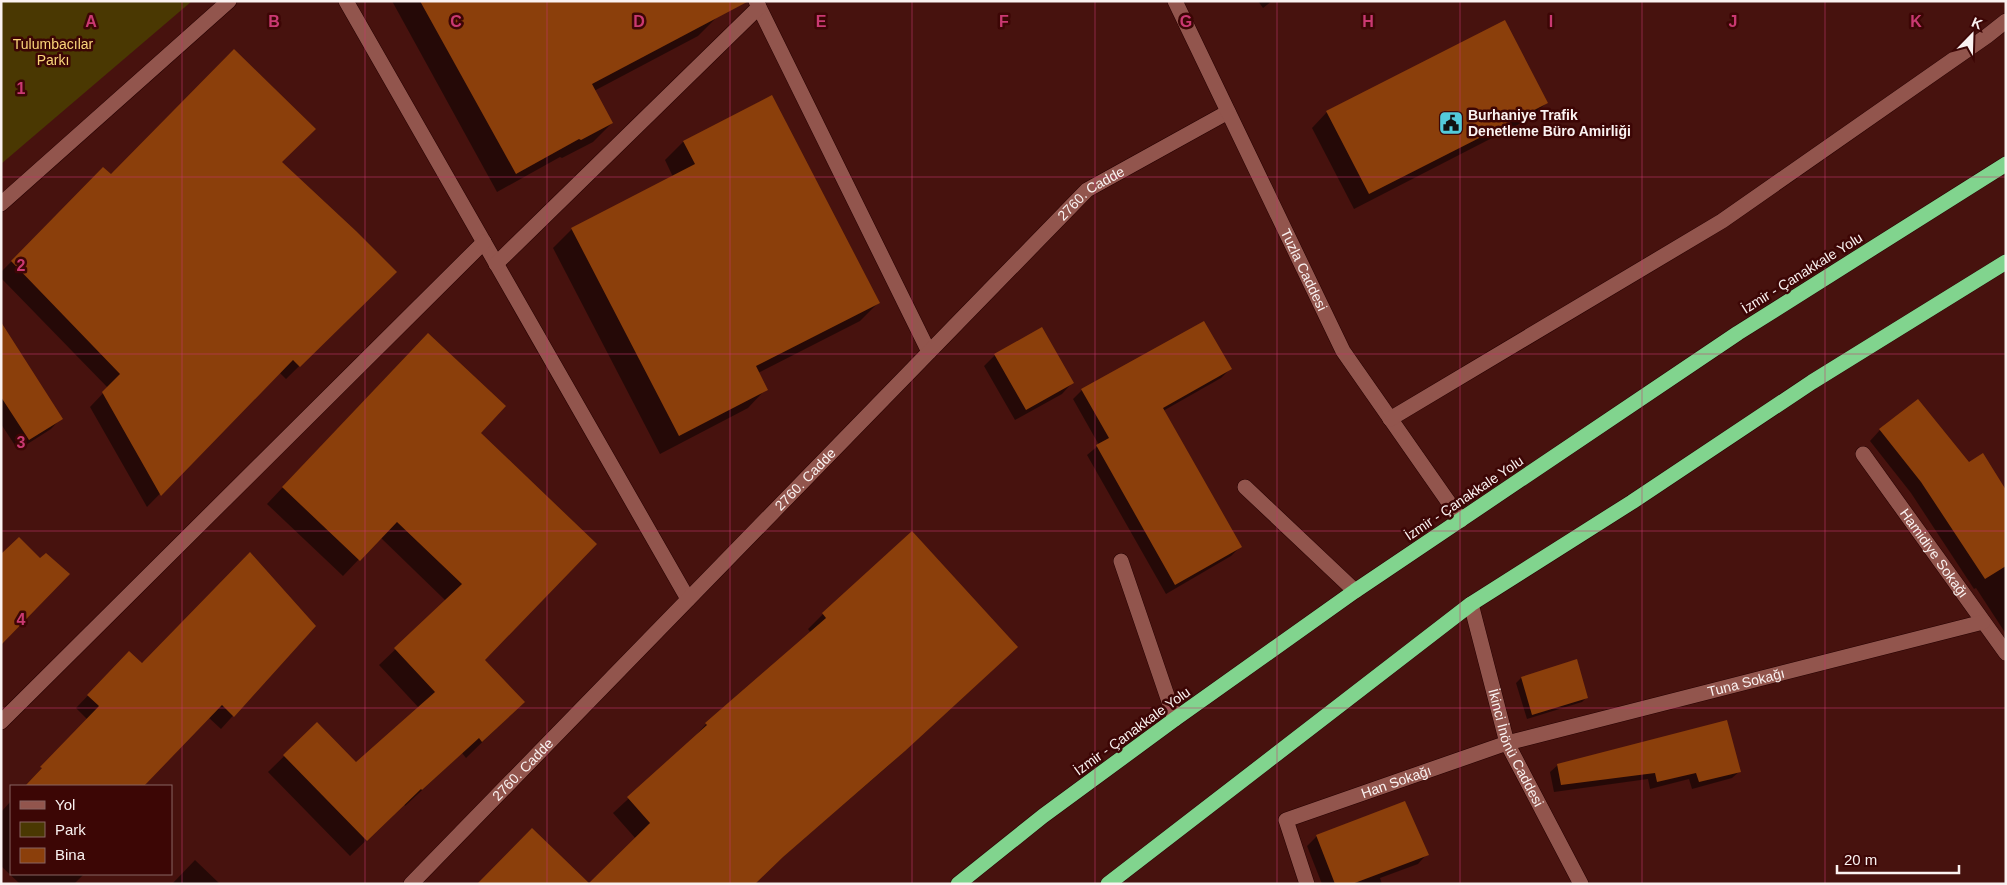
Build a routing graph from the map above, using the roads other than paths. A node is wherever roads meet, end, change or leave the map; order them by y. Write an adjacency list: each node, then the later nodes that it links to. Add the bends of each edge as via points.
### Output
1 (229, 1): 8 (street)
2 (346, 1): 9 (street)
3 (1175, 1): 6 (street, Tuzla Caddesi)
4 (758, 4): 11 (street); 12 (street)
5 (2006, 21): 13 (street, via 1722,221)
6 (1228, 112): 12 (street, 2760. Cadde, via 1087,190); 13 (street, Tuzla Caddesi, via 1343,351)
7 (2006, 164): 16 (highway, İzmir - Çanakkale Yolu, via 1738,332)
8 (1, 204)
9 (484, 242): 11 (street); 24 (street)
10 (2006, 262): 20 (highway, via 1812,382)
11 (496, 264): 19 (street)
12 (929, 352): 19 (street, 2760. Cadde)
13 (1390, 419): 16 (street, Tuzla Caddesi)
14 (1863, 454): 21 (street, Hamidiye Sokağı)
15 (1245, 488): 18 (street)
16 (1461, 520): 18 (highway, İzmir - Çanakkale Yolu)
17 (1121, 561): 23 (street)
18 (1355, 591): 23 (highway, İzmir - Çanakkale Yolu)
19 (688, 599): 26 (street, 2760. Cadde)
20 (1471, 604): 25 (street, İkinci İnönü Caddesi); 28 (highway)
21 (1984, 622): 22 (street, Hamidiye Sokağı); 25 (street, Tuna Sokağı)
22 (2006, 653)
23 (1175, 719): 27 (highway, İzmir - Çanakkale Yolu)
24 (1, 722)
25 (1507, 743): 29 (street, Han Sokağı, via 1286,820); 30 (street, İkinci İnönü Caddesi)
26 (411, 884)
27 (958, 884)
28 (1108, 884)
29 (1307, 884)
30 (1581, 884)

